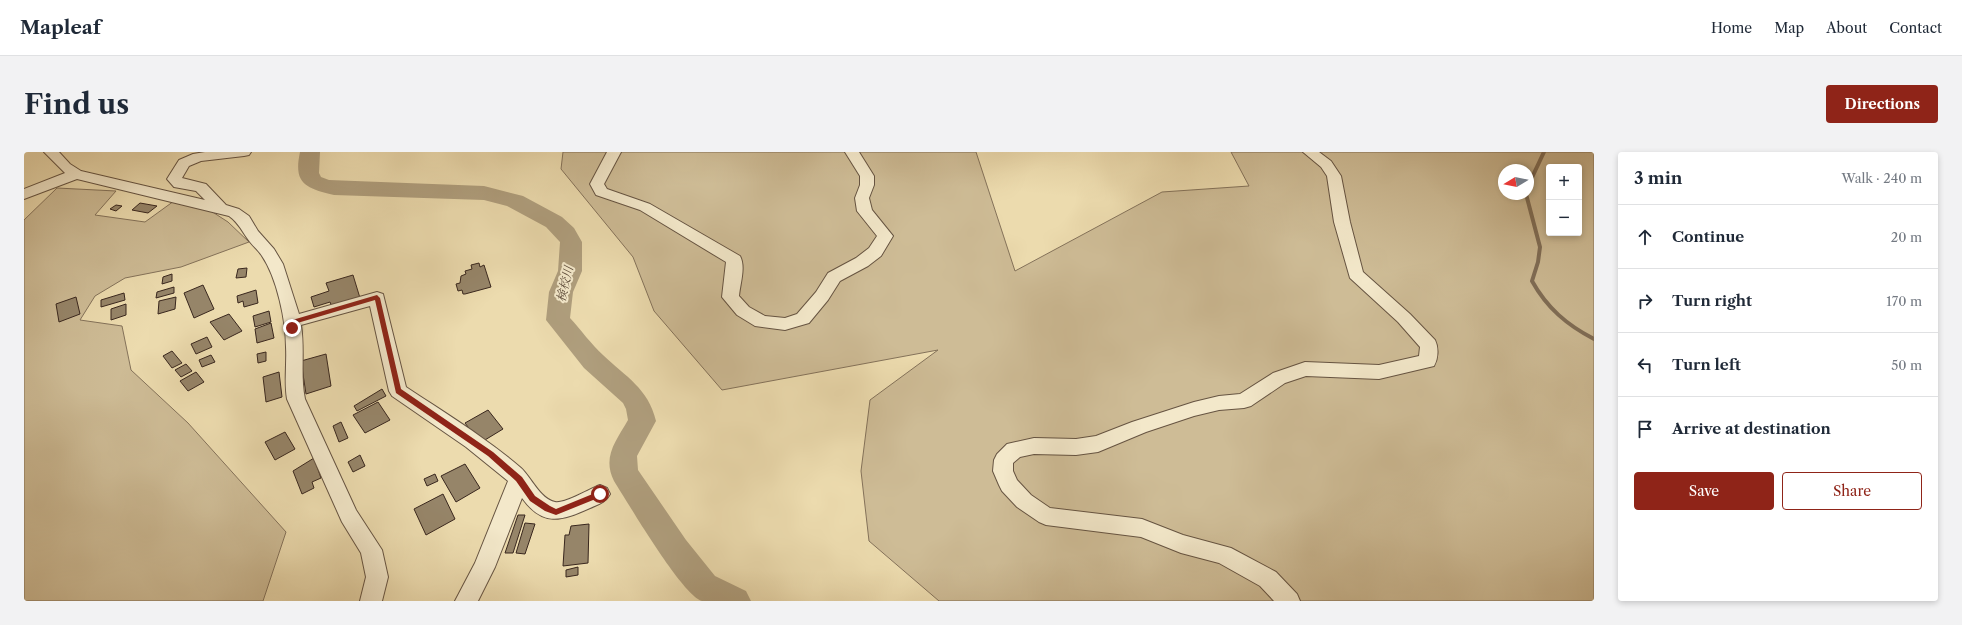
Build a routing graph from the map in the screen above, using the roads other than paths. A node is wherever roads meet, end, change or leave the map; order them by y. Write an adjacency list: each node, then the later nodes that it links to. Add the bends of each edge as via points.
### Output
1 (51, 152): 6 (street, via 65,167)
2 (244, 152): 8 (street, via 198,157 184,163 174,179 179,184 201,187)
3 (614, 152): 4 (street, via 598,184 602,192 645,207 734,260 730,297 743,311 760,322 785,324 803,319 834,277 875,252 885,236 865,211 862,198 867,176)
4 (852, 152)
5 (1310, 152): 14 (street, via 1326,164 1334,176 1342,222 1356,274 1429,345 1428,361 1379,372 1305,369 1279,378 1244,401 1194,410 1139,427 1098,444 1076,447 1034,446 1014,450 1004,460 1003,471 1009,485 1024,501 1046,516 1142,528 1181,544 1224,555 1268,579)
6 (76, 174): 7 (street); 8 (street)
7 (24, 194)
8 (220, 207): 9 (street, via 244,218 254,236 270,254 286,290)
9 (291, 322): 10 (street, via 377,298 398,391 491,454); 12 (street, via 295,345 293,386 297,406 349,516 371,550 377,577)
10 (519, 479): 11 (street, via 533,499 556,512); 13 (street, via 484,567)
11 (600, 494)
12 (371, 601)
13 (466, 601)
14 (1289, 601)

